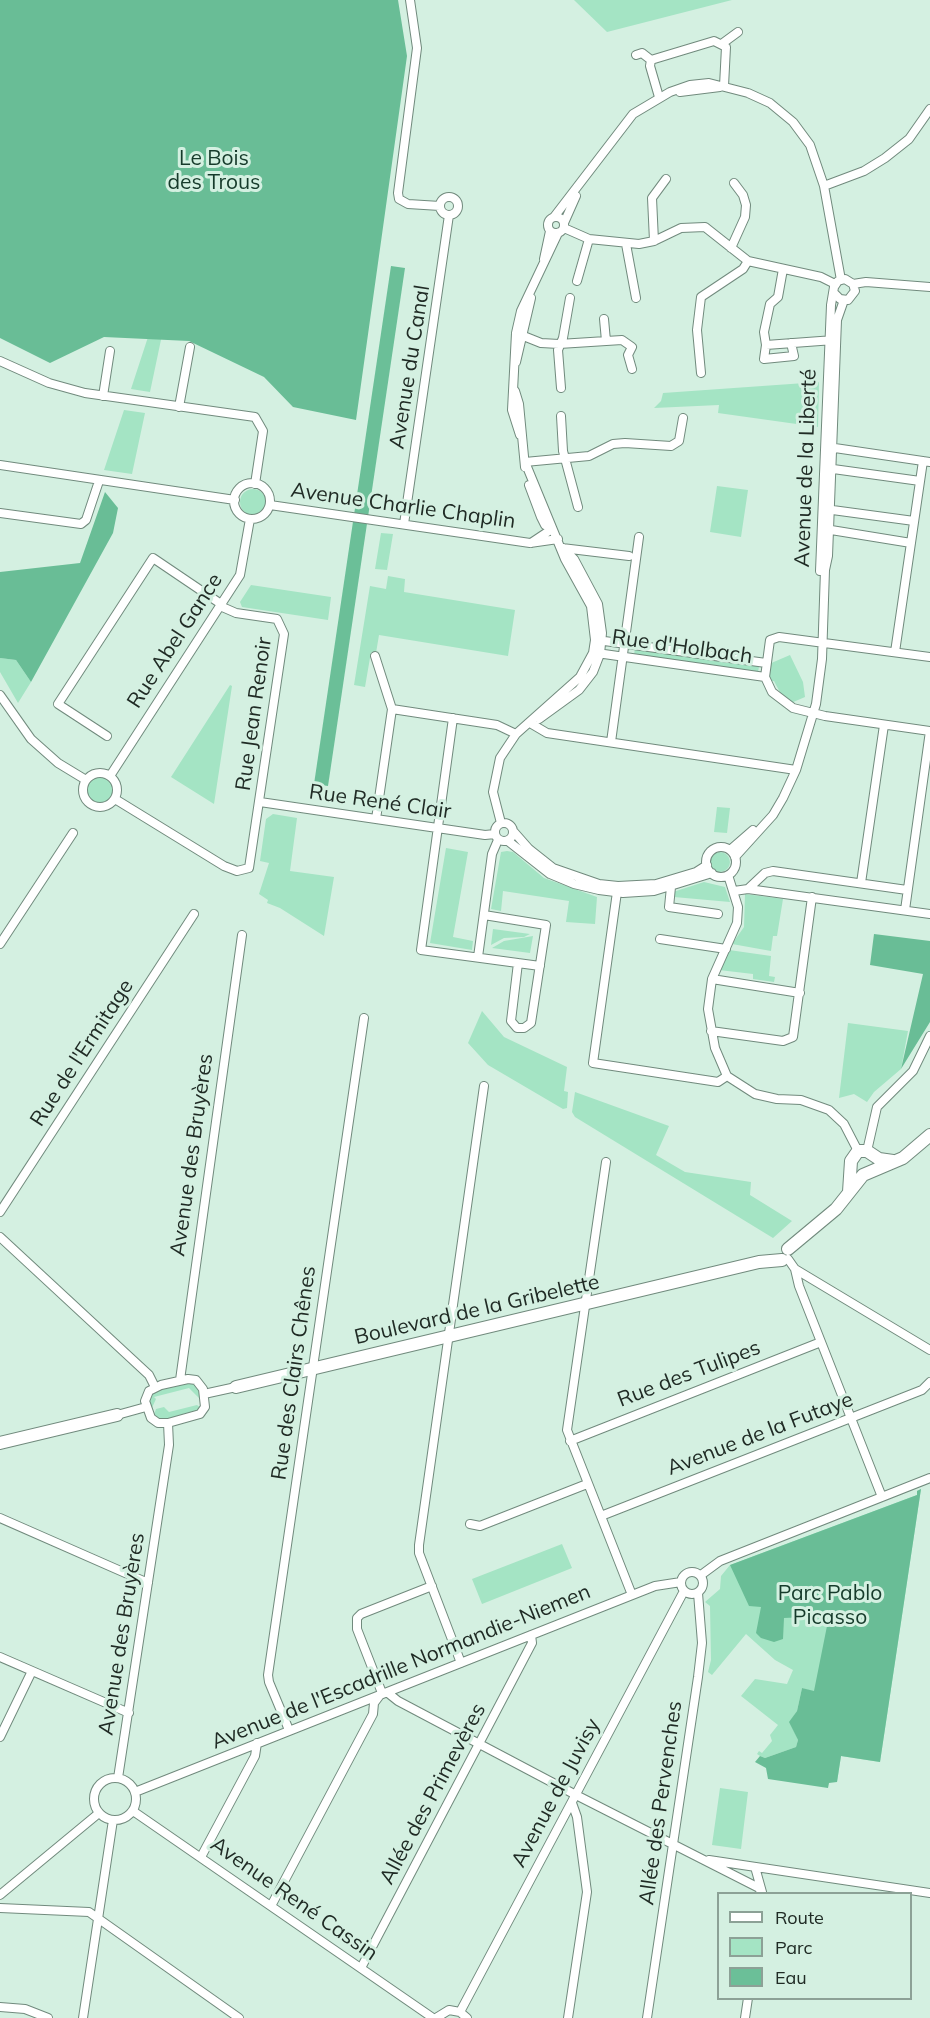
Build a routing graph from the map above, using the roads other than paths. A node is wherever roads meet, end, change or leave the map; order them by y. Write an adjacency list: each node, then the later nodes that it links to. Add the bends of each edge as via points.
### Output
1 (410, 0): 13 (street, Avenue du Canal, via 417,48 398,193 399,199 408,204)
2 (738, 32): 3 (street)
3 (723, 43): 5 (street, via 714,41); 6 (street)
4 (636, 55): 5 (street, via 642,53)
5 (651, 60): 7 (street)
6 (724, 86): 7 (street, via 701,82); 12 (street, via 760,98 793,122 810,145)
7 (658, 97): 9 (street, via 621,126)
8 (930, 109): 12 (street, via 909,139 885,158 864,171)
9 (584, 179): 15 (street); 16 (street)
10 (666, 179): 18 (street, via 652,198)
11 (734, 183): 20 (street, via 746,206)
12 (824, 186): 24 (street)
13 (440, 206): 14 (street); 14 (street, Avenue du Canal, via 445,198 454,198 457,211)
14 (449, 215): 64 (street, Avenue du Canal)
15 (554, 218): 16 (street, via 560,218); 16 (street, via 548,223)
16 (559, 229): 17 (street); 32 (street, via 535,283)
17 (589, 239): 19 (street); 23 (street)
18 (654, 241): 19 (street); 20 (street, via 681,228 698,226 713,231)
19 (626, 244): 29 (street)
20 (731, 248): 21 (street)
21 (748, 261): 22 (street); 42 (street, via 743,269 700,297 697,330)
22 (783, 269): 24 (street); 37 (street, via 778,297 770,304 764,332)
23 (577, 281)
24 (838, 282): 25 (street, via 848,280); 27 (street)
25 (854, 284): 26 (street); 30 (street, via 854,295)
26 (930, 287)
27 (835, 294): 30 (street); 33 (street, Avenue de la Liberté)
28 (570, 297): 36 (street)
29 (636, 298)
30 (844, 300): 33 (street, Avenue de la Liberté)
31 (604, 320): 34 (street)
32 (519, 335): 36 (street); 50 (street, via 513,386 519,404)
33 (832, 340): 35 (street); 48 (street, Avenue de la Liberté)
34 (606, 341): 36 (street); 41 (street, via 622,340 632,347 628,356)
35 (791, 343): 37 (street); 37 (street, via 794,356 764,359)
36 (559, 344): 43 (street)
37 (766, 345)
38 (190, 346): 45 (street)
39 (110, 351): 44 (street)
40 (0, 362): 44 (street, via 49,383)
41 (632, 369)
42 (701, 373)
43 (561, 388)
44 (103, 396): 45 (street)
45 (179, 407): 56 (street, via 255,417 263,431)
46 (561, 416): 49 (street)
47 (683, 418): 49 (street, via 679,441 671,446 613,444 589,456)
48 (828, 447): 51 (street); 53 (street, Avenue de la Liberté)
49 (564, 458): 50 (street); 59 (street)
50 (525, 462): 65 (street)
51 (927, 462): 55 (street)
52 (0, 465): 54 (street)
53 (827, 468): 55 (street); 60 (street, Avenue de la Liberté)
54 (99, 481): 57 (street); 61 (street, via 86,520 81,524)
55 (920, 481): 63 (street)
56 (255, 484): 57 (street, via 244,486); 58 (street, Avenue Charlie Chaplin, via 265,489)
57 (235, 500): 62 (street, via 240,514)
58 (270, 505): 62 (street, Avenue Charlie Chaplin, via 261,517); 64 (street, Avenue Charlie Chaplin)
59 (578, 507)
60 (826, 509): 63 (street); 66 (street, Avenue de la Liberté)
61 (0, 513)
62 (250, 519): 72 (street, Rue Abel Gance, via 243,565)
63 (914, 521): 70 (street)
64 (404, 524): 68 (street, Avenue Charlie Chaplin)
65 (552, 529): 68 (street, Avenue Charlie Chaplin); 69 (street)
66 (825, 529): 70 (street); 75 (street, Avenue de la Liberté)
67 (639, 537): 74 (street)
68 (530, 543): 69 (street, Avenue Charlie Chaplin)
69 (560, 543): 71 (street, Avenue Charlie Chaplin); 73 (street, via 574,559 598,604)
70 (911, 543): 76 (street)
71 (629, 556)
72 (220, 605): 91 (street, via 153,558 58,704); 94 (street, Rue Abel Gance); 97 (street, Rue Jean Renoir, via 236,613 277,619 284,634)
73 (598, 640): 74 (street, Rue d'Holbach); 77 (street)
74 (625, 643): 79 (street); 81 (street, Rue d'Holbach)
75 (822, 643): 76 (street); 81 (street, via 773,638); 85 (street, Avenue de la Liberté)
76 (895, 652): 80 (street)
77 (597, 653): 79 (street, Rue d'Holbach); 87 (street, via 580,677)
78 (375, 656): 84 (street)
79 (623, 657): 82 (street, Rue d'Holbach); 92 (street)
80 (930, 657)
81 (766, 663): 82 (street)
82 (765, 677): 85 (street, via 781,701)
83 (0, 695): 95 (street, via 32,739 58,763)
84 (392, 709): 86 (street); 98 (street)
85 (813, 714): 88 (street); 93 (street, Avenue de la Liberté)
86 (453, 718): 90 (street, via 497,725); 100 (street)
87 (530, 723): 90 (street); 92 (street, via 547,733)
88 (884, 725): 89 (street); 108 (street)
89 (930, 731): 111 (street)
90 (516, 734): 99 (street, via 504,749 494,773 494,800)
91 (108, 736)
92 (611, 742): 93 (street)
93 (793, 769): 105 (street, Avenue de la Liberté, via 773,815)
94 (110, 776): 95 (street, via 100,773); 96 (street, via 117,784)
95 (86, 780): 96 (street, via 83,791 92,805 107,806)
96 (115, 799): 97 (street, Rue Jean Renoir, via 224,866 243,871 251,863)
97 (260, 802): 98 (street, Rue René Clair)
98 (376, 819): 100 (street, Rue René Clair)
99 (501, 823): 101 (street, via 509,824); 103 (street)
100 (437, 828): 103 (street, Rue René Clair); 124 (street, via 421,950)
101 (514, 832): 104 (street); 106 (street, via 553,868 599,884 656,884)
102 (72, 833): 122 (street)
103 (496, 837): 104 (street); 119 (street)
104 (508, 841): 113 (street, Avenue de la Liberté, via 539,867 561,879 585,888)
105 (733, 853): 106 (street, Avenue de la Liberté, via 722,847 714,849 708,856); 107 (street, Avenue de la Liberté, via 734,869)
106 (710, 869): 107 (street, Avenue de la Liberté, via 720,876); 109 (street, Avenue de la Liberté)
107 (728, 875): 112 (street)
108 (861, 883): 110 (street, via 769,871); 111 (street)
109 (671, 887): 113 (street, Avenue de la Liberté); 117 (street, via 669,907)
110 (748, 888): 112 (street); 114 (street)
111 (907, 890): 115 (street)
112 (734, 891): 123 (street, via 737,923)
113 (617, 892): 132 (street, via 592,1063 718,1082)
114 (812, 897): 115 (street); 128 (street)
115 (904, 910): 118 (street)
116 (194, 914): 141 (street, Rue de l'Ermitage)
117 (718, 914)
118 (930, 914)
119 (484, 915): 124 (street); 126 (street, via 546,925)
120 (242, 935): 149 (street, Avenue des Bruyères)
121 (660, 939): 123 (street)
122 (0, 944)
123 (726, 949): 127 (street)
124 (478, 957): 125 (street)
125 (518, 963): 126 (street); 126 (street, via 512,1021 517,1028 531,1023)
126 (540, 966)
127 (712, 979): 128 (street); 130 (street, via 708,1009)
128 (800, 993): 130 (street, via 793,1037 789,1041)
129 (364, 1018): 148 (street, Rue des Clairs Chênes)
130 (711, 1031): 132 (street)
131 (930, 1036): 135 (street, via 913,1071 877,1107)
132 (727, 1076): 135 (street, via 755,1094 801,1100 830,1110)
133 (484, 1086): 145 (street)
134 (930, 1136): 136 (main road, via 903,1158)
135 (866, 1153): 136 (main road); 138 (main road, via 852,1157); 139 (main road, via 876,1163)
136 (893, 1161): 139 (main road)
137 (606, 1162): 144 (street)
138 (851, 1166): 139 (main road, via 855,1172); 140 (main road)
139 (868, 1172): 140 (main road, Boulevard de la Gribelette)
140 (849, 1193): 143 (main road, Boulevard de la Gribelette)
141 (0, 1212)
142 (0, 1237): 151 (street, via 149,1375)
143 (786, 1258): 144 (main road, Boulevard de la Gribelette); 146 (street); 147 (street)
144 (585, 1304): 145 (main road, Boulevard de la Gribelette); 158 (street, via 568,1425)
145 (449, 1336): 148 (main road, Boulevard de la Gribelette); 169 (street, via 419,1545)
146 (821, 1342): 156 (street); 158 (street, Rue des Tulipes)
147 (930, 1350)
148 (312, 1369): 152 (main road, Boulevard de la Gribelette); 179 (street, Rue des Clairs Chênes, via 268,1675)
149 (180, 1380): 151 (street); 153 (street, via 196,1380)
150 (930, 1382): 156 (street, Avenue de la Futaye, via 922,1390)
151 (155, 1387): 154 (street, via 146,1395)
152 (236, 1387): 153 (street, Boulevard de la Gribelette)
153 (204, 1394): 157 (street, via 205,1407 200,1414)
154 (146, 1407): 155 (street); 157 (street, via 155,1421)
155 (117, 1415): 159 (main road)
156 (851, 1418): 162 (street); 163 (street, Avenue de la Futaye)
157 (168, 1423): 168 (street, Avenue des Bruyères, via 170,1439)
158 (570, 1440): 161 (street)
159 (0, 1443)
160 (930, 1478): 162 (street)
161 (587, 1484): 163 (street); 165 (street, via 480,1526)
162 (882, 1497): 166 (street, via 720,1560)
163 (601, 1516): 172 (street)
164 (0, 1518): 168 (street)
165 (470, 1524)
166 (700, 1575): 167 (street, via 690,1572); 171 (street, via 704,1584)
167 (681, 1582): 170 (street); 172 (street, Avenue de l'Escadrille Normandie-Niemen)
168 (148, 1583): 178 (street, Avenue des Bruyères)
169 (432, 1586): 175 (street); 177 (street, via 357,1618 357,1629)
170 (684, 1591): 171 (street); 185 (street, Avenue de Juvisy)
171 (698, 1593): 189 (street, Allée des Pervenches, via 701,1651)
172 (632, 1595): 173 (street, Avenue de l'Escadrille Normandie-Niemen)
173 (531, 1635): 175 (street, Avenue de l'Escadrille Normandie-Niemen); 182 (street, Allée des Primevères, via 532,1643)
174 (0, 1657): 176 (street)
175 (461, 1662): 177 (street, Avenue de l'Escadrille Normandie-Niemen)
176 (32, 1671): 178 (street); 180 (street)
177 (382, 1693): 179 (street, Avenue de l'Escadrille Normandie-Niemen); 182 (street); 197 (street)
178 (129, 1713): 183 (street, Avenue des Bruyères)
179 (289, 1730): 181 (street, Avenue de l'Escadrille Normandie-Niemen)
180 (0, 1737)
181 (257, 1743): 184 (street, Avenue de l'Escadrille Normandie-Niemen); 190 (street, via 255,1756)
182 (480, 1744): 185 (street); 200 (street, Allée des Primevères)
183 (118, 1778): 184 (street, via 128,1782); 187 (street, via 106,1780 96,1789 94,1801)
184 (135, 1792): 186 (street)
185 (574, 1799): 189 (street); 203 (street, Avenue de Juvisy); 208 (street, via 587,1892)
186 (133, 1811): 188 (street); 190 (street, Avenue René Cassin)
187 (99, 1813): 188 (street); 196 (street)
188 (113, 1820): 199 (street)
189 (672, 1845): 191 (street); 209 (street, Allée des Pervenches)
190 (201, 1857): 197 (street, Avenue René Cassin)
191 (703, 1859): 192 (street); 193 (street)
192 (755, 1867): 194 (street); 195 (street)
193 (761, 1892)
194 (762, 1892)
195 (930, 1893)
196 (0, 1895)
197 (271, 1906): 200 (street, Avenue René Cassin)
198 (0, 1908): 199 (street, via 83,1911)
199 (98, 1920): 205 (street); 206 (street)
200 (361, 1968): 207 (street, Avenue René Cassin)
201 (748, 2000): 210 (street)
202 (0, 2007): 204 (street, via 25,2009)
203 (464, 2015): 207 (street, via 449,2010)
204 (48, 2018)
205 (84, 2018)
206 (239, 2018)
207 (434, 2018)
208 (568, 2018)
209 (647, 2018)
210 (745, 2018)

